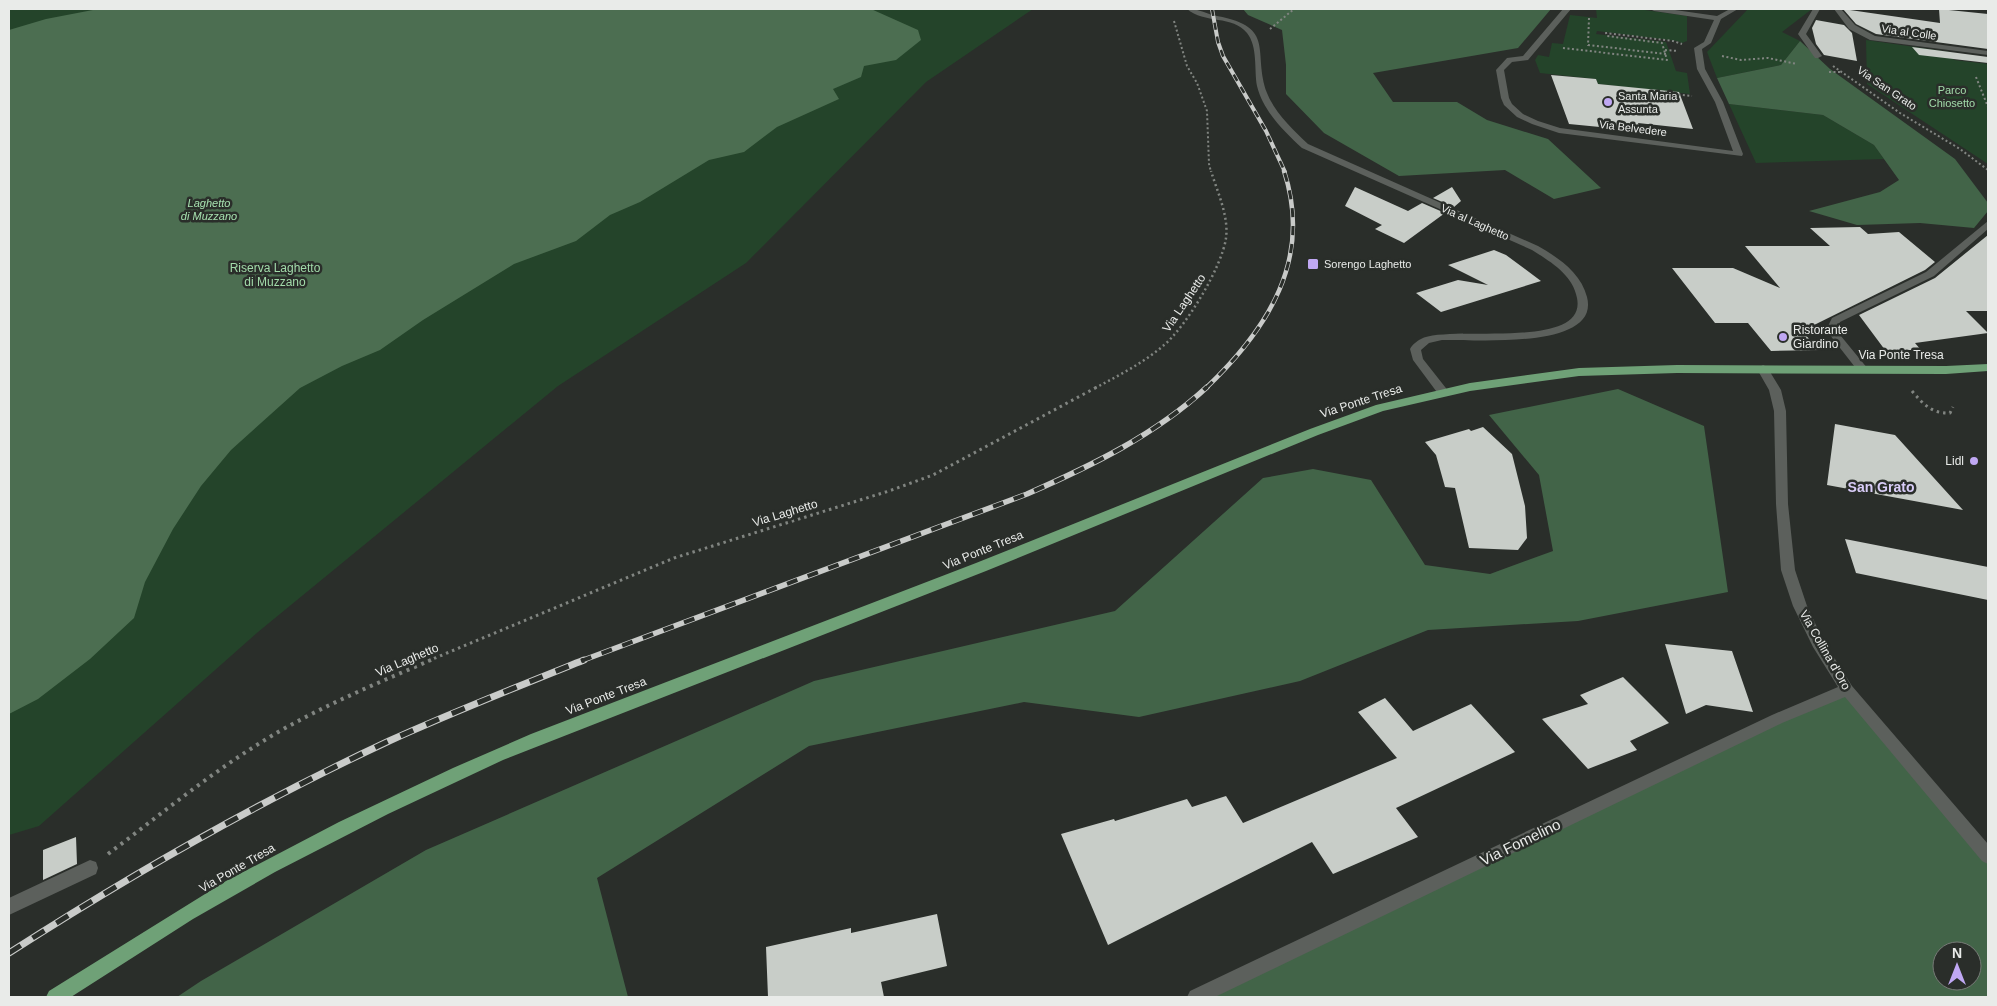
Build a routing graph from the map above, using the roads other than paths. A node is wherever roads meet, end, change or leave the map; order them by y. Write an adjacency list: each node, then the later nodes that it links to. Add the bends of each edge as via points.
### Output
1 (1191, 9): 14 (street, Via al Laghetto, via 1246,27 1253,36 1262,90 1271,108 1305,146 1535,248 1561,266 1577,284 1584,303 1581,311 1572,323 1556,331 1527,337 1440,336 1420,343 1415,349 1418,360)
2 (1567, 9): 7 (street, Via Belvedere, via 1525,58 1510,60 1500,70 1506,99 1513,111 1558,130 1739,154 1720,102 1701,69 1698,48 1707,42)
3 (1654, 9): 7 (street)
4 (1735, 9): 7 (street)
5 (1816, 9): 9 (street, via 1802,34)
6 (1837, 9): 8 (street, Via al Colle, via 1852,27 1873,38)
7 (1718, 18)
8 (1988, 53)
9 (1818, 56)
10 (1988, 224): 13 (street, via 1930,274 1836,320 1831,330)
11 (1988, 368): 13 (main road, Via Ponte Tresa)
12 (1763, 369): 13 (main road, Via Ponte Tresa); 14 (main road, Via Ponte Tresa, via 1579,372); 15 (street, Via Collina d'Oro, via 1775,390 1780,411 1782,504 1788,570 1800,606)
13 (1862, 370)
14 (1443, 392): 19 (main road, Via Ponte Tresa, via 1380,408 1314,432 981,567 470,766 412,792 231,888)
15 (1847, 690): 16 (street, Via Collina d'Oro); 20 (street, Via Fomelino, via 1777,720)
16 (1988, 856)
17 (90, 868): 18 (street)
18 (9, 907)
19 (55, 997)
20 (1196, 997)

